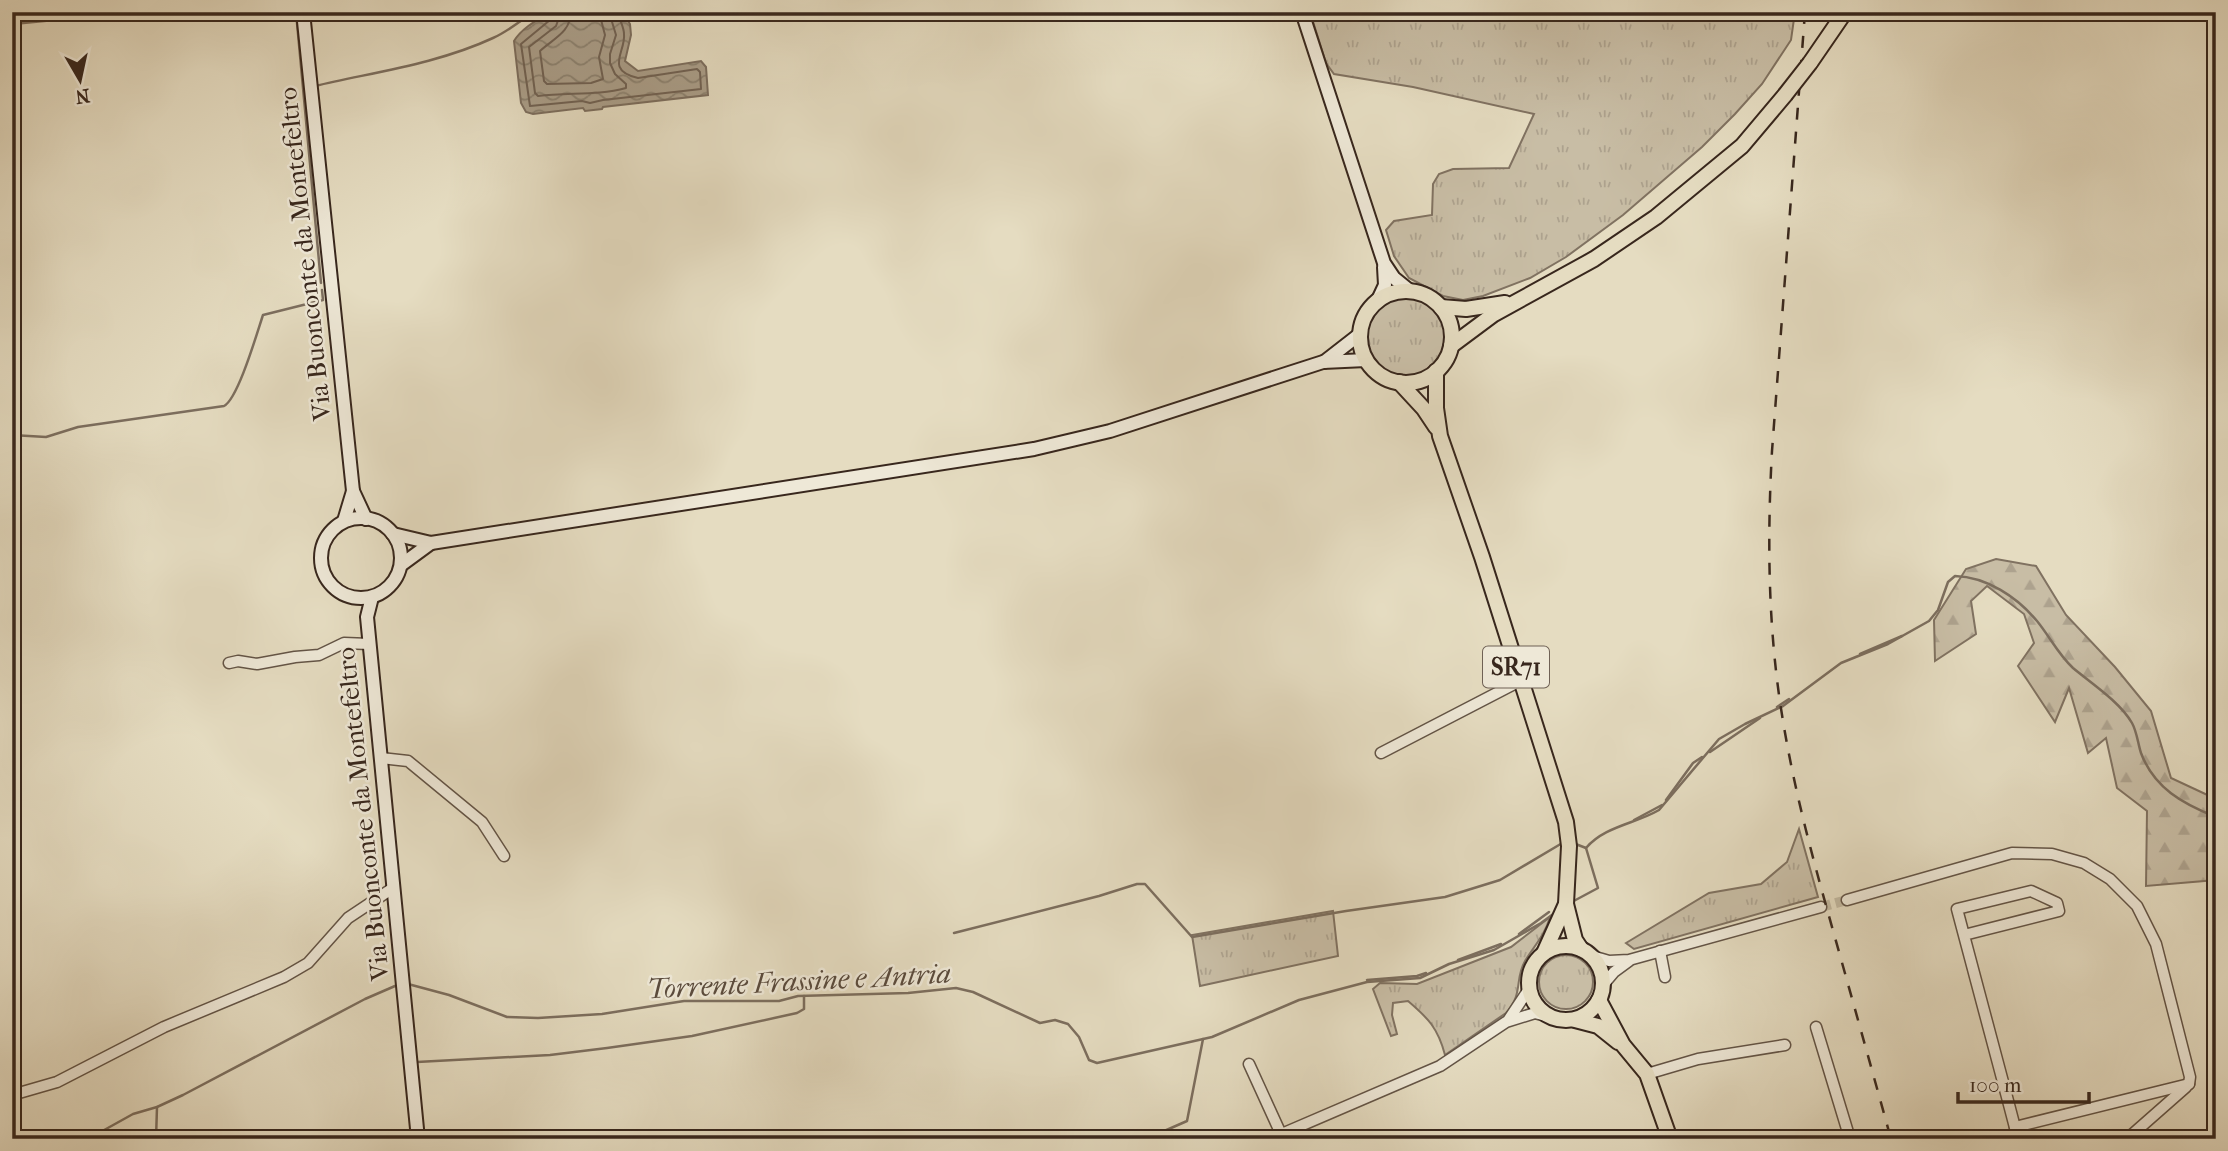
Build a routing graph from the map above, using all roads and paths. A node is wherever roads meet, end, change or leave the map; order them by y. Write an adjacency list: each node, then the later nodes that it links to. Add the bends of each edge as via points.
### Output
1 (303, 12): 16 (street, Via Buonconte da Montefeltro)
2 (1302, 12): 4 (street)
3 (1845, 12): 7 (main road, bridge, via 1742,146 1656,217 1594,259)
4 (1384, 263): 5 (street); 6 (street, via 1384,285)
5 (1410, 291): 6 (main road); 8 (main road, via 1428,296)
6 (1378, 300): 9 (main road, via 1365,316)
7 (1516, 300): 8 (main road, via 1473,309); 10 (main road)
8 (1441, 307): 10 (main road, via 1450,325)
9 (1360, 334): 11 (main road); 12 (street)
10 (1451, 346): 13 (main road, SR71)
11 (1366, 360): 12 (street); 14 (main road, SR71, via 1380,375)
12 (1324, 362): 20 (street, via 1111,431 1034,449)
13 (1436, 372): 14 (main road, via 1420,380); 15 (main road, SR71)
14 (1399, 382): 15 (main road, SR71, via 1424,409)
15 (1440, 436): 27 (main road, SR71)
16 (353, 491): 17 (street); 18 (street)
17 (366, 519): 18 (street); 19 (street, via 383,524)
18 (344, 521): 23 (street, via 324,541 321,570 338,592)
19 (393, 534): 20 (street); 21 (street)
20 (431, 542): 21 (street)
21 (401, 565): 22 (street, via 387,589)
22 (372, 597): 23 (street); 24 (street)
23 (356, 598): 24 (street)
24 (367, 617): 25 (street, Via Buonconte da Montefeltro)
25 (369, 644): 26 (street, via 344,643 319,655 257,664); 29 (street, Via Buonconte da Montefeltro)
26 (229, 663)
27 (1520, 681): 28 (street); 33 (main road, SR71, via 1566,822)
28 (1381, 752)
29 (381, 758): 30 (street, via 408,761 482,822); 31 (street, Via Buonconte da Montefeltro)
30 (505, 856)
31 (393, 888): 53 (street, via 348,918 308,963 284,977 164,1027 57,1082); 56 (street, Via Buonconte da Montefeltro)
32 (1847, 900): 52 (street, via 2012,853 2052,854 2084,863 2110,879 2137,906 2156,944)
33 (1566, 904): 37 (main road, SR71); 38 (main road, SR71, via 1575,940)
34 (1821, 907): 36 (street)
35 (1964, 935): 35 (street, via 2059,911 2057,903 2031,891 1956,909); 54 (street)
36 (1660, 951): 39 (street); 40 (street)
37 (1544, 953): 38 (main road, via 1568,946); 42 (main road, SR71, via 1532,969)
38 (1586, 953): 39 (street, via 1609,961); 41 (main road, SR71, via 1598,965)
39 (1629, 961): 41 (street)
40 (1665, 977)
41 (1603, 985): 43 (main road)
42 (1529, 989): 44 (main road); 46 (street)
43 (1599, 1000): 45 (main road); 48 (main road)
44 (1549, 1017): 45 (main road); 46 (street, via 1535,1013)
45 (1574, 1020): 48 (main road, via 1598,1026)
46 (1506, 1022): 55 (street, via 1411,1083)
47 (1816, 1027): 59 (street)
48 (1623, 1045): 51 (main road)
49 (1785, 1045): 51 (street, via 1698,1059)
50 (1249, 1063): 55 (street)
51 (1647, 1074): 58 (main road)
52 (2189, 1084): 54 (street); 61 (street)
53 (12, 1096)
54 (2015, 1128): 60 (street)
55 (1281, 1134): 57 (street)
56 (418, 1139)
57 (1270, 1139)
58 (1670, 1139)
59 (1850, 1139)
60 (2018, 1139)
61 (2127, 1139)

